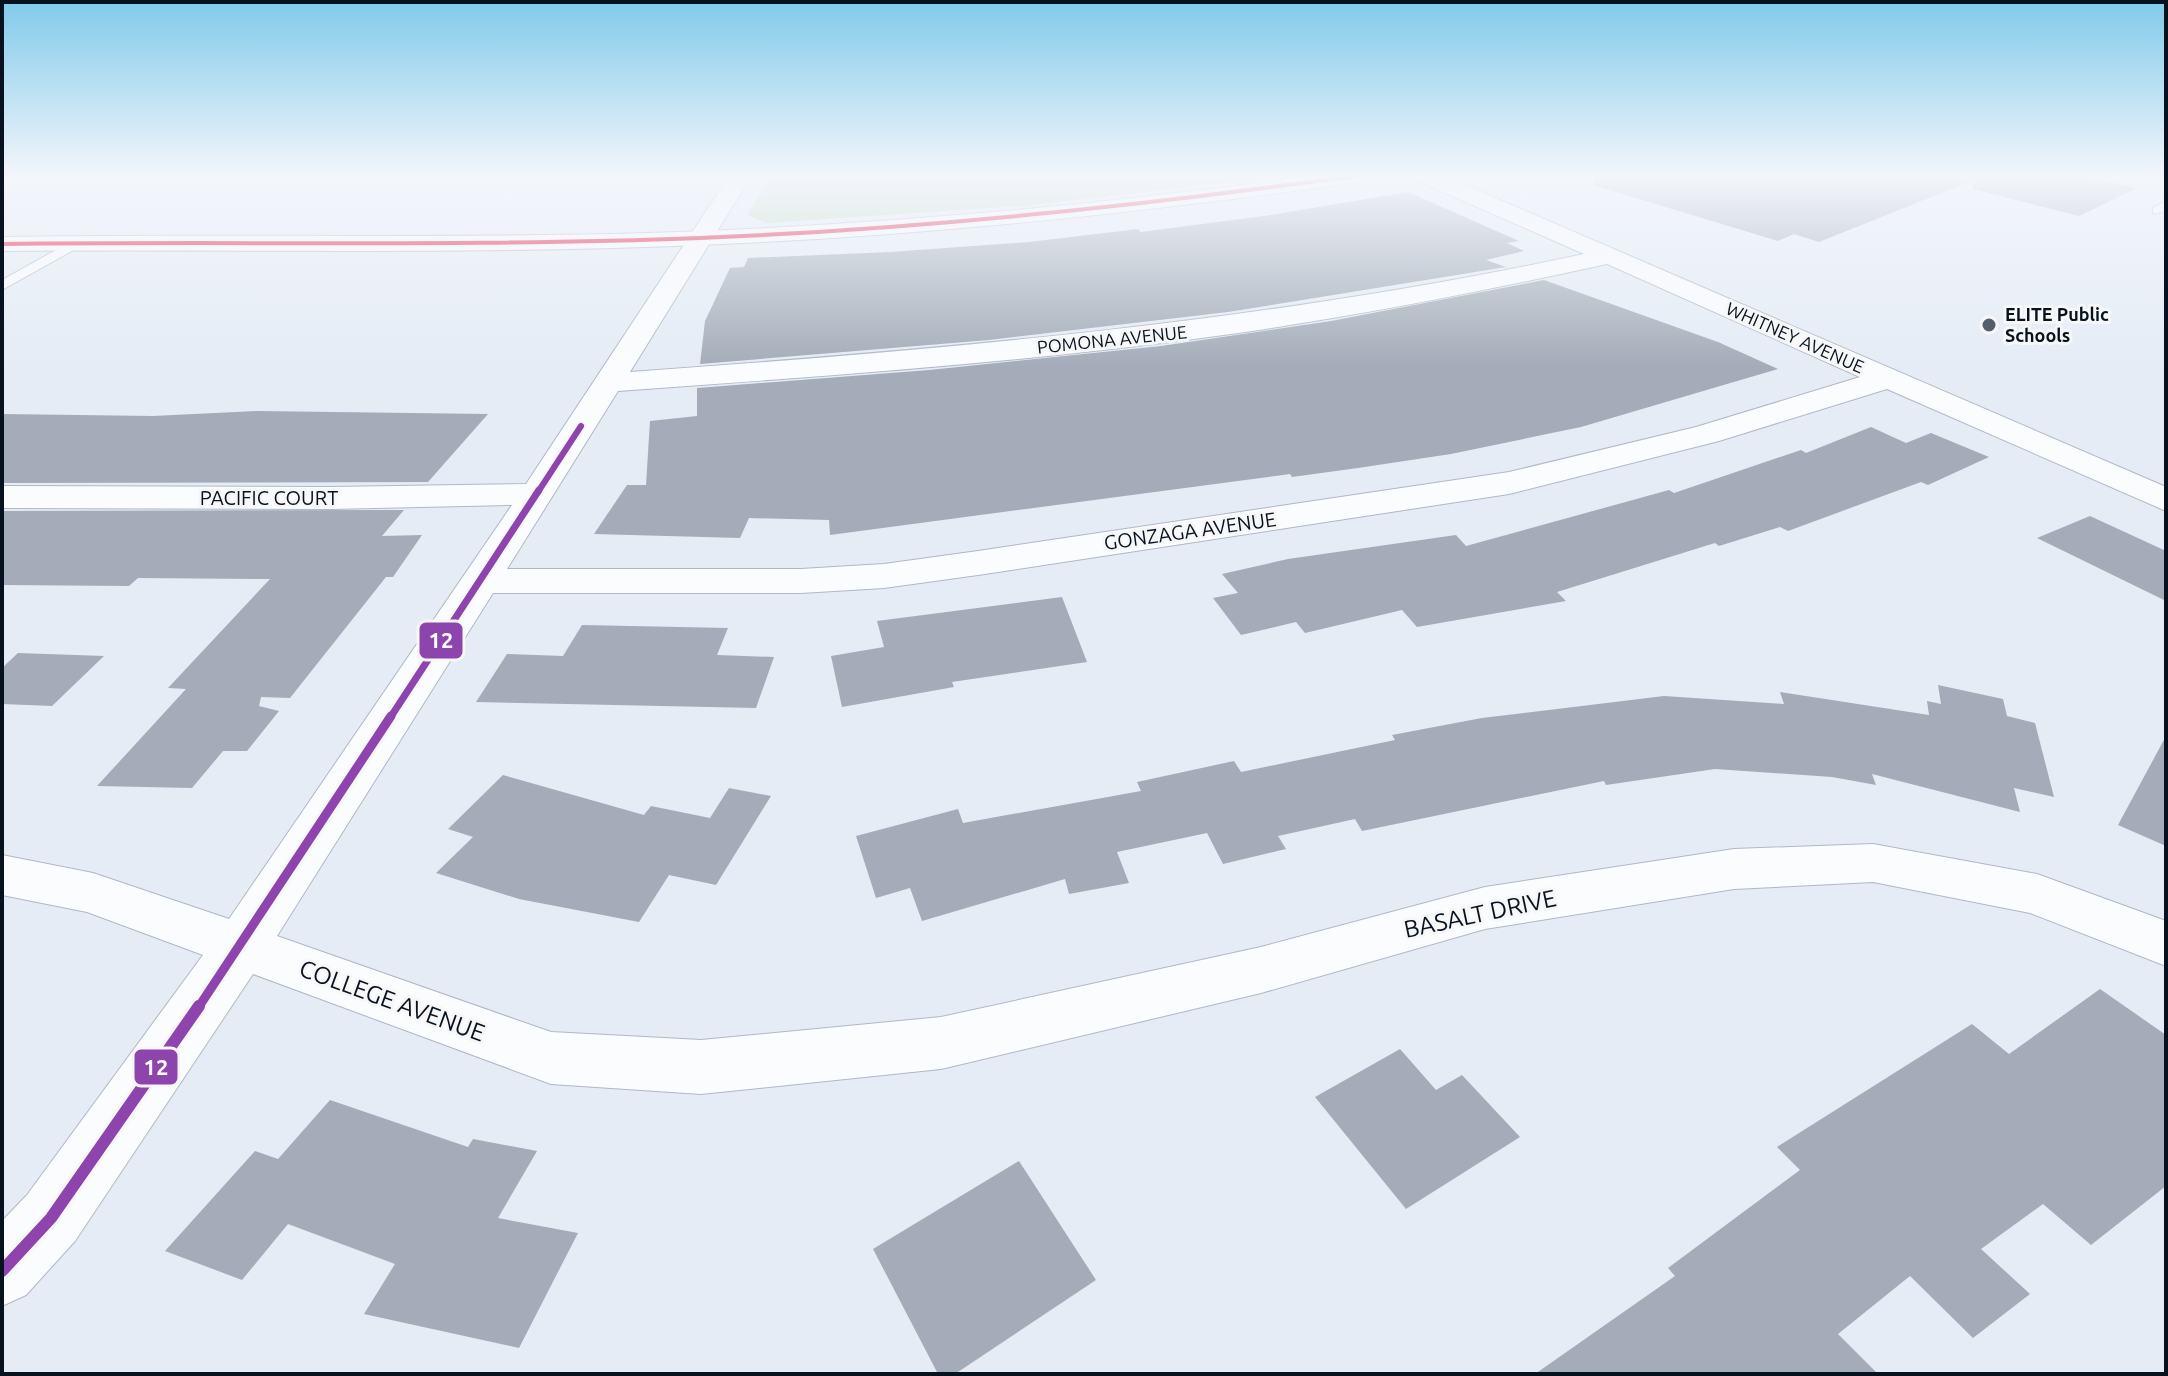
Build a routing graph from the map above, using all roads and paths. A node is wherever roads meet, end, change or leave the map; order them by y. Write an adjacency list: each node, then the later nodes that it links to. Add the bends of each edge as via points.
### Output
1 (666, 239): 4 (street)
2 (699, 239): 9 (street)
3 (1571, 239): 6 (street, WHITNEY AVENUE)
4 (79, 243): 5 (street); 7 (lane)
5 (2, 244)
6 (1610, 256): 8 (street, WHITNEY AVENUE); 9 (street, POMONA AVENUE, via 1278,321 935,360)
7 (2, 286)
8 (1887, 379): 12 (street, WHITNEY AVENUE); 13 (street, GONZAGA AVENUE, via 1707,434 1509,483 978,563 801,581)
9 (608, 383): 10 (street)
10 (537, 494): 11 (street, PACIFIC COURT); 13 (street)
11 (2, 497)
12 (2166, 500)
13 (480, 581): 16 (street)
14 (2, 875): 16 (street, COLLEGE AVENUE, via 93,893)
15 (2166, 944): 17 (street, BASALT DRIVE, via 2037,894 1873,863 1734,869 1485,908 1261,970 941,1043)
16 (241, 946): 17 (street, COLLEGE AVENUE, via 551,1058 701,1067); 18 (street, via 51,1218)
17 (793, 1058)
18 (2, 1271)

